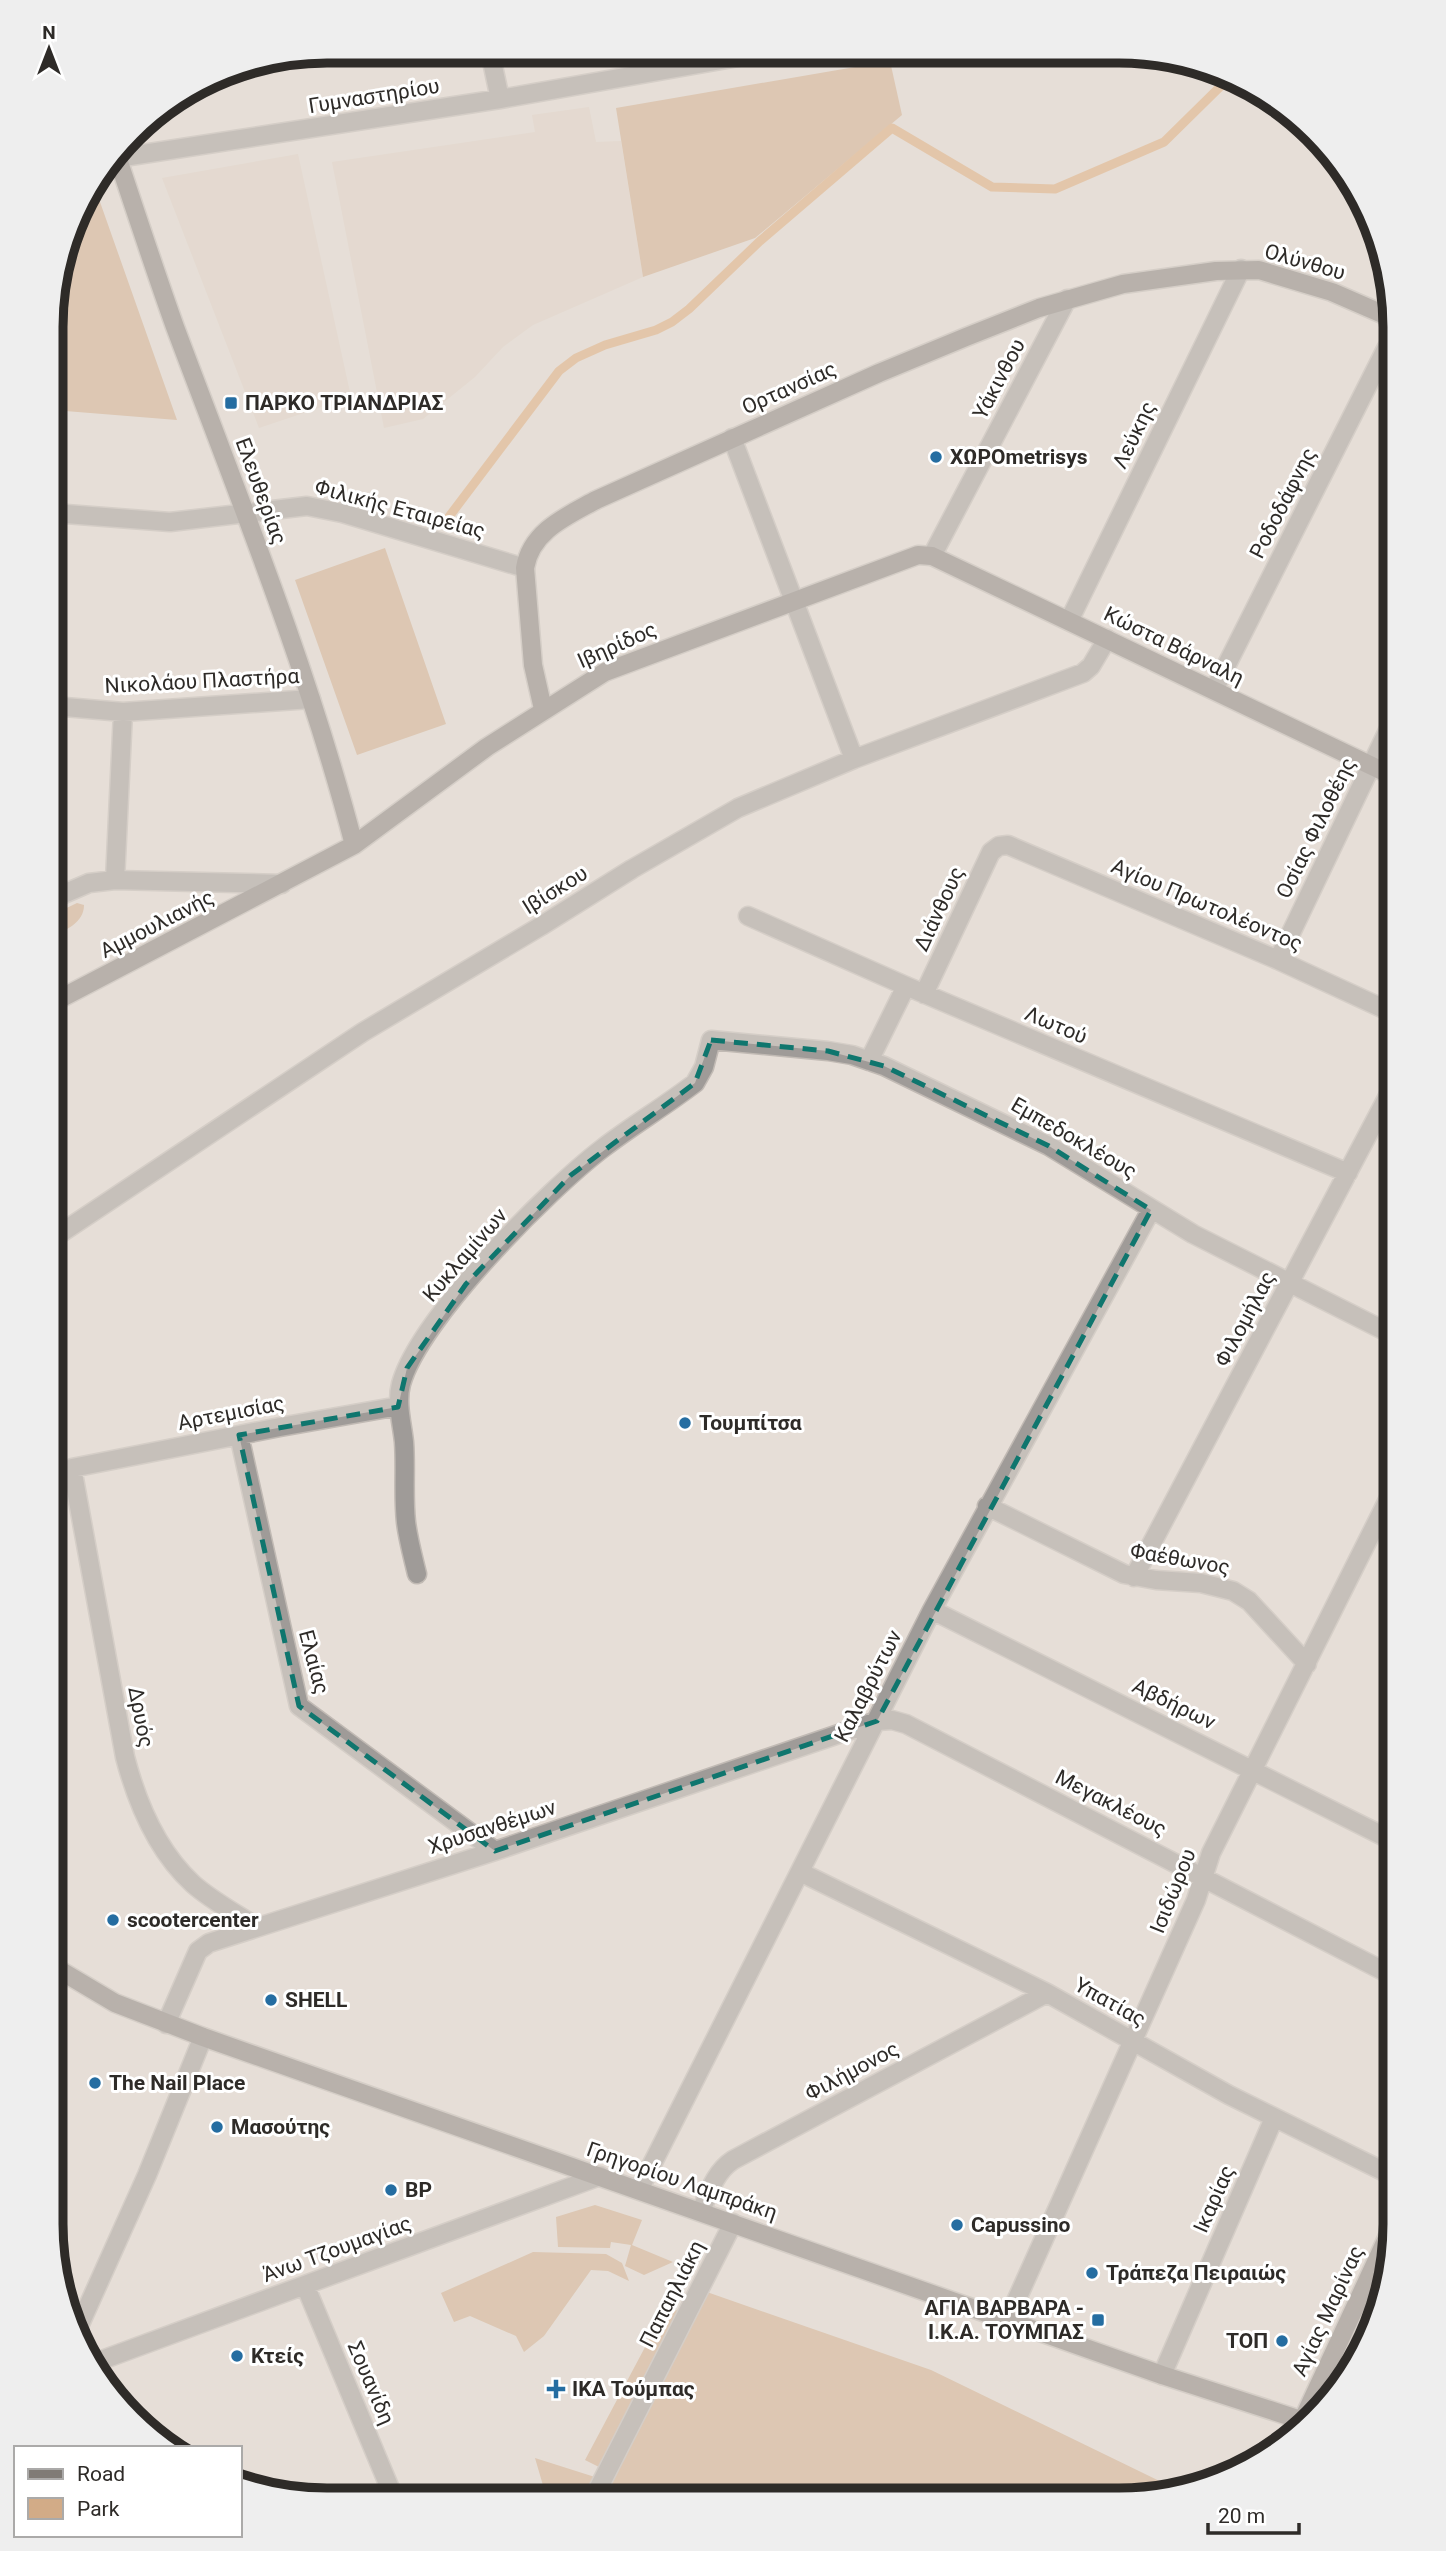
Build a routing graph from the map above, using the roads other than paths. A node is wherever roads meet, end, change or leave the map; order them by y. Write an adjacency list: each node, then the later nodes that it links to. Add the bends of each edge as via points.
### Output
1 (492, 63): 3 (street)
2 (704, 63): 3 (street, Γυμναστηρίου)
3 (500, 99): 4 (street, Γυμναστηρίου)
4 (127, 156)
5 (119, 164): 11 (street, Ελευθερίας, via 174,325)
6 (1241, 269): 7 (street, Ορτανσίας, via 1123,284); 8 (street, Ολύνθου, via 1300,281); 16 (street, Λεύκης)
7 (1068, 299): 10 (street, Ορτανσίας, via 879,373); 13 (street, Υάκινθου)
8 (1382, 314)
9 (1383, 356): 18 (street, Ροδοδάφνης)
10 (732, 438): 14 (street, Ορτανσίας, via 568,515 540,536); 15 (street)
11 (246, 512): 12 (street, Φιλικής Εταιρείας, via 170,522); 14 (street, Φιλικής Εταιρείας, via 321,508); 19 (street, Ελευθερίας)
12 (63, 514)
13 (932, 556): 15 (street, Ιβηρίδος, via 908,558); 16 (street, Κώστα Βάρναλη)
14 (525, 568): 21 (street, Ορτανσίας, via 533,665)
15 (794, 600): 21 (street, Ιβηρίδος, via 621,665); 24 (street)
16 (1069, 621): 17 (street, Κώστα Βάρναλη)
17 (1107, 639): 18 (street, Κώστα Βάρναλη); 24 (street, Ιβίσκου, via 1083,673)
18 (1214, 691): 25 (street, Κώστα Βάρναλη)
19 (311, 699): 22 (street, Νικολάου Πλαστήρα); 27 (street, Ελευθερίας)
20 (63, 707): 22 (street, Νικολάου Πλαστήρα)
21 (544, 709): 27 (street, Ιβηρίδος)
22 (123, 712): 29 (street)
23 (1383, 741): 25 (street, Οσίας Φιλοθέης)
24 (854, 758): 43 (street, Ιβίσκου, via 738,808 632,869 363,1032)
25 (1371, 766): 26 (street, Κώστα Βάρναλη); 33 (street, Οσίας Φιλοθέης)
26 (1383, 772)
27 (354, 845): 30 (street, Αμμουλιανής)
28 (999, 846): 33 (street, Αγίου Πρωτολέοντος, via 1016,848); 35 (street, Διάνθους, via 989,856)
29 (116, 880): 30 (street, Αμμουλιανής); 31 (street, Αμμουλιανής, via 89,883)
30 (282, 884): 36 (street, Αμμουλιανής)
31 (63, 894)
32 (748, 916): 34 (street, Λωτού)
33 (1278, 960): 37 (street, Αγίου Πρωτολέοντος)
34 (906, 986): 35 (street, Λωτού); 39 (street)
35 (924, 994): 41 (street, Λωτού)
36 (63, 997)
37 (1383, 1008)
38 (711, 1040): 39 (street, Εμπεδοκλέους, via 808,1048); 46 (street, Κυκλαμίνων, via 695,1083 571,1175 466,1284 407,1368)
39 (869, 1061): 42 (street, Εμπεδοκλέους, via 1049,1146)
40 (1383, 1106): 41 (street, Φιλομήλας)
41 (1348, 1173): 44 (street, Φιλομήλας)
42 (1151, 1210): 44 (street, Εμπεδοκλέους); 49 (street, Καλαβρύτων)
43 (63, 1232)
44 (1289, 1284): 45 (street, Εμπεδοκλέους); 52 (street, Φιλομήλας)
45 (1383, 1330)
46 (399, 1406): 47 (street, Αρτεμισίας); 51 (street, Κυκλαμίνων, via 406,1523)
47 (239, 1435): 48 (street, Αρτεμισίας); 58 (street, Ελαίας, via 299,1706)
48 (72, 1468): 61 (street, Δρυός, via 125,1757 138,1799 156,1836 193,1884)
49 (987, 1506): 52 (street, Φαέθωνος); 53 (street, Καλαβρύτων)
50 (1383, 1510): 54 (street, Ισιδώρου)
51 (417, 1574)
52 (1134, 1577): 54 (street, Φαέθωνος, via 1233,1591 1249,1601)
53 (932, 1610): 55 (street, Καλαβρύτων); 56 (street, Αβδήρων)
54 (1307, 1664): 56 (street, Ισιδώρου)
55 (877, 1721): 58 (street, Χρυσανθέμων); 59 (street, Καλαβρύτων); 60 (street, Μεγακλέους, via 906,1724)
56 (1254, 1770): 57 (street, Αβδήρων); 60 (street, Ισιδώρου)
57 (1383, 1836)
58 (495, 1851): 61 (street, Χρυσανθέμων)
59 (800, 1872): 64 (street, Υπατίας); 71 (street, Καλαβρύτων)
60 (1204, 1877): 62 (street, Μεγακλέους); 67 (street, Ισιδώρου)
61 (255, 1926): 65 (street, Χρυσανθέμων, via 198,1951)
62 (1383, 1971)
63 (63, 1972): 65 (street, Γρηγορίου Λαμπράκη, via 115,2003)
64 (1047, 1993): 67 (street, Υπατίας); 72 (street, Φιλήμονος, via 725,2165)
65 (166, 2024): 66 (street, Γρηγορίου Λαμπράκη)
66 (203, 2037): 70 (street, Γρηγορίου Λαμπράκη); 77 (street)
67 (1132, 2040): 68 (street, Υπατίας); 76 (street, Ισιδώρου)
68 (1274, 2118): 69 (street, Υπατίας); 79 (street, Ικαρίας)
69 (1383, 2171)
70 (600, 2176): 71 (street, Γρηγορίου Λαμπράκη); 75 (street, Άνω Τζουμαγίας)
71 (639, 2190): 72 (street, Γρηγορίου Λαμπράκη)
72 (701, 2211): 73 (street, Γρηγορίου Λαμπράκη)
73 (733, 2222): 76 (street, Γρηγορίου Λαμπράκη); 83 (street, Παπαηλιάκη)
74 (1381, 2251): 80 (street, Αγίας Μαρίνας)
75 (305, 2285): 78 (street, Άνω Τζουμαγίας); 82 (street, Σουανίδη)
76 (1008, 2319): 79 (street, Γρηγορίου Λαμπράκη)
77 (81, 2321)
78 (101, 2360)
79 (1162, 2375): 81 (street, Γρηγορίου Λαμπράκη)
80 (1310, 2406)
81 (1294, 2421)
82 (390, 2488)
83 (599, 2488)

